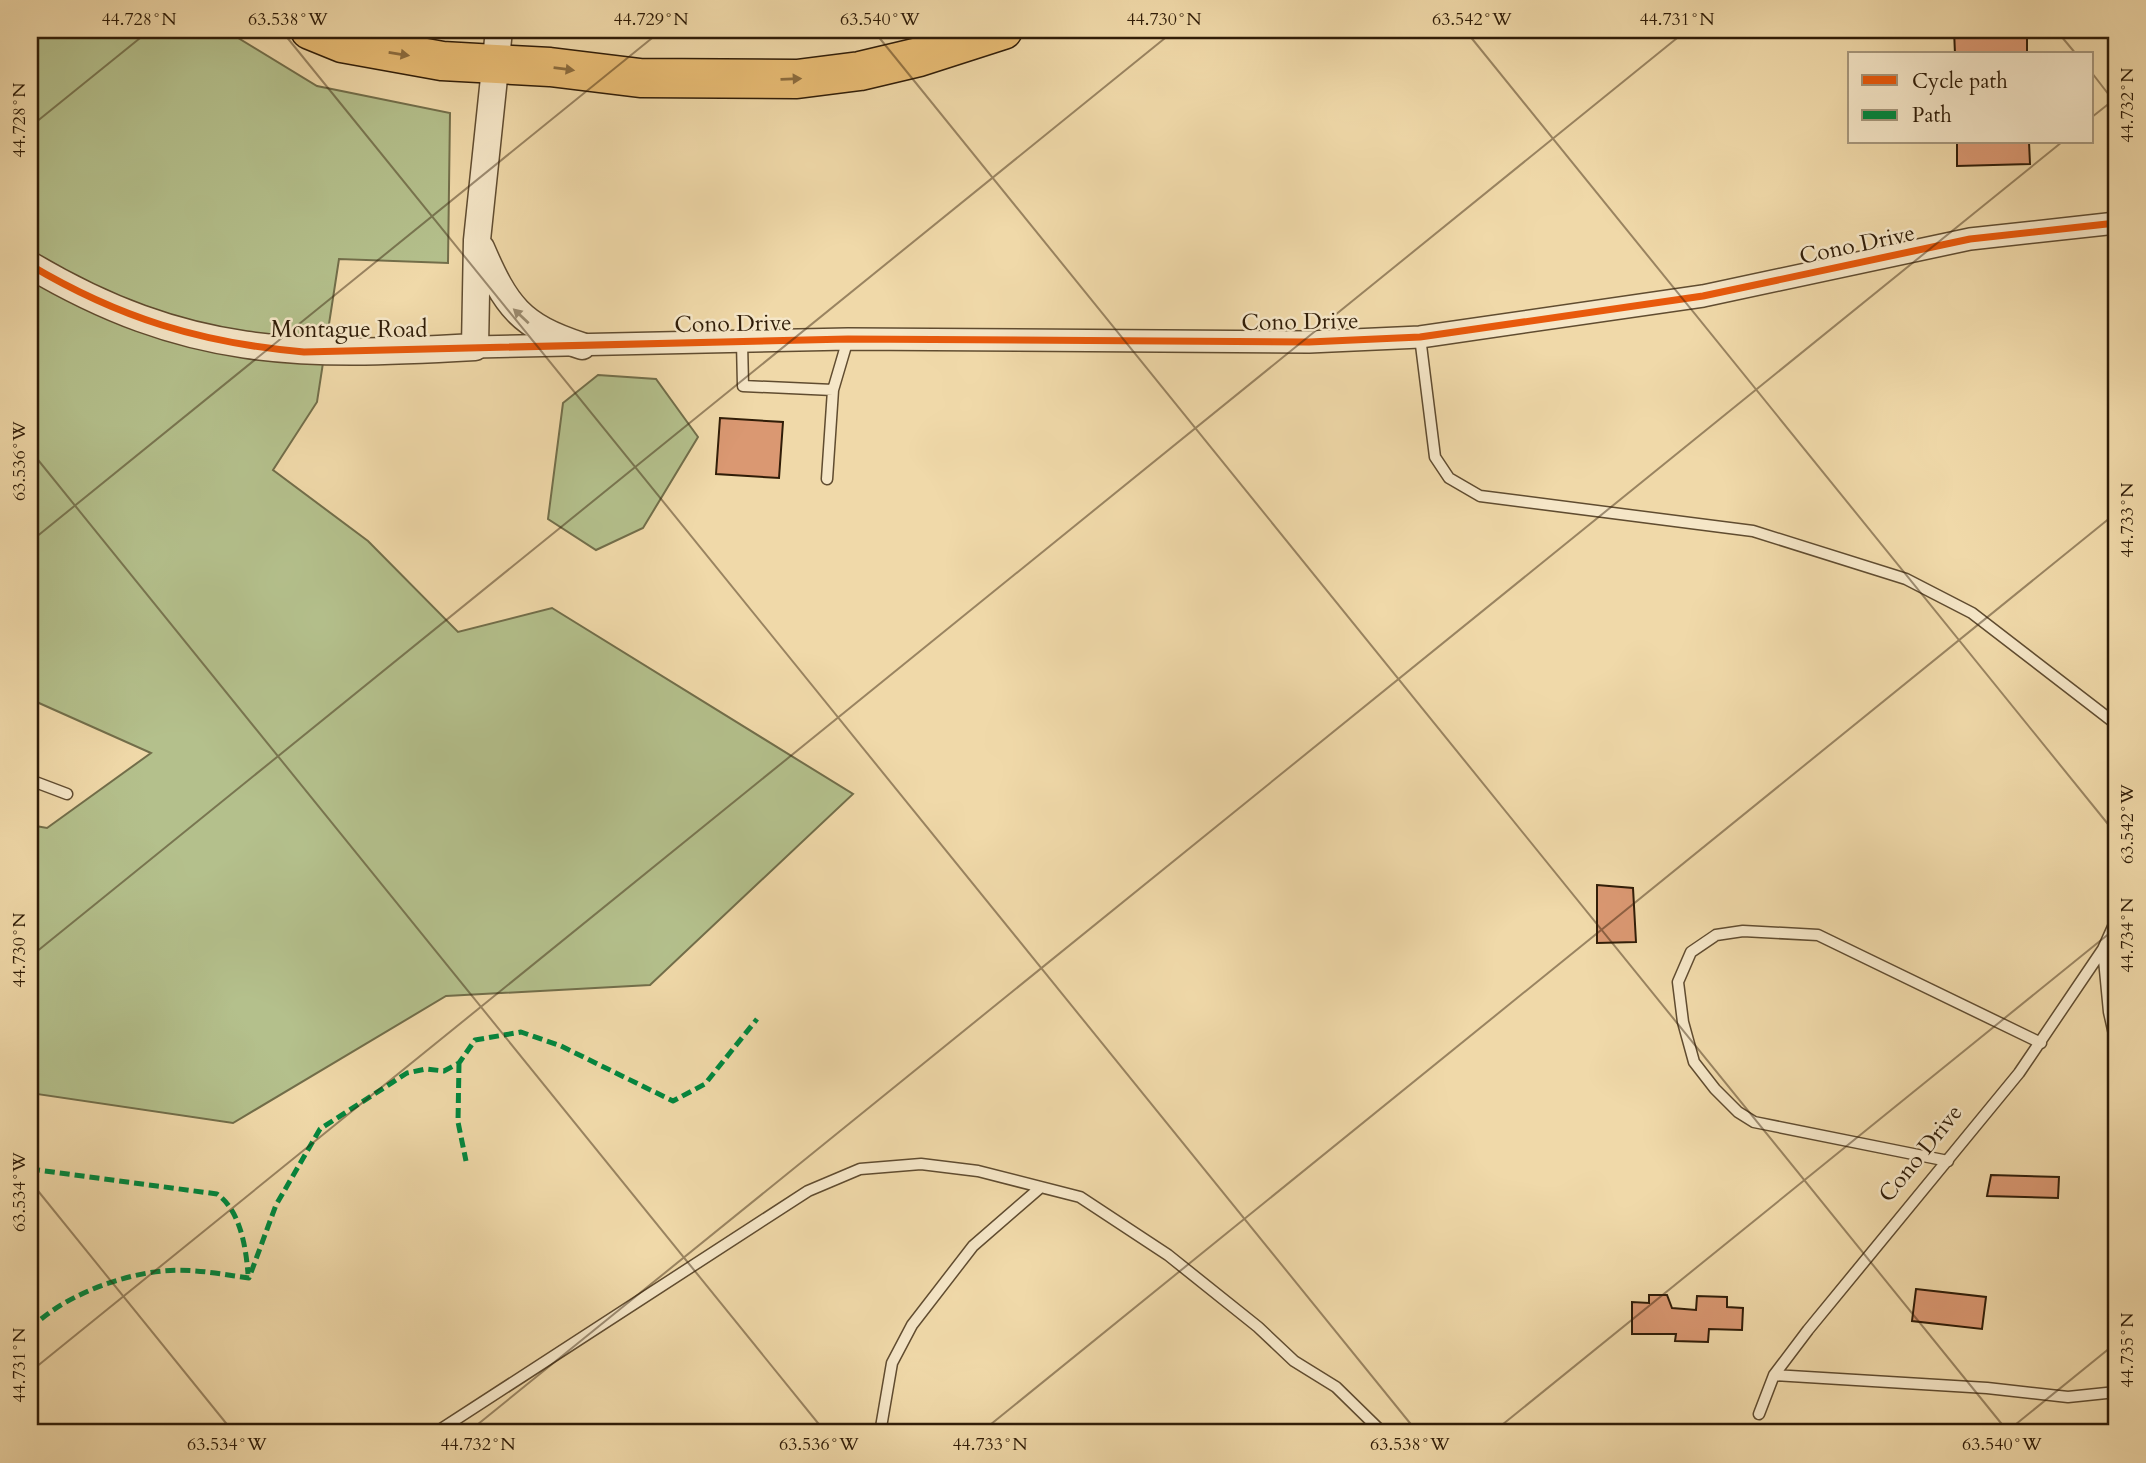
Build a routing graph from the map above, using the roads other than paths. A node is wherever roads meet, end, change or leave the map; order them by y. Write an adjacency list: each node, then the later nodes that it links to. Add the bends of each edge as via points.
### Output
1 (310, 30): 3 (highway, one-way to 3, via 342,43 391,52)
2 (1003, 30): 3 (highway, one-way to 2, via 640,78 797,79 919,57)
3 (497, 47): 5 (street)
4 (2116, 223): 7 (street, Cono Drive, via 1970,239 1703,296)
5 (477, 240): 10 (street, one-way to 5, via 549,335 514,311 499,290); 11 (street)
6 (30, 265): 11 (street, Montague Road, via 121,312 216,341 304,352)
7 (1420, 337): 8 (street, Cono Drive, via 1309,342); 14 (lane, via 1435,457 1449,478 1480,496 1753,531 1906,579 1972,613)
8 (848, 339): 9 (street, Cono Drive); 12 (lane)
9 (742, 342): 10 (street, Cono Drive); 12 (lane, via 743,386)
10 (582, 346): 11 (street, Cono Drive)
11 (475, 347)
12 (833, 390): 13 (lane)
13 (827, 480)
14 (2116, 724)
15 (30, 780): 16 (lane)
16 (67, 794)
17 (2116, 920): 18 (lane, Cono Drive)
18 (2102, 949): 19 (lane, Cono Drive); 20 (lane)
19 (2040, 1043): 21 (lane, Cono Drive); 21 (lane, via 1818,935 1716,934 1691,952 1678,982 1694,1062 1738,1112 1754,1122)
20 (2116, 1044)
21 (1948, 1161): 23 (lane, Cono Drive)
22 (1041, 1187): 26 (lane, via 978,1171 921,1164 860,1169 808,1191); 27 (lane, via 973,1246 912,1325 892,1363); 28 (lane, via 1080,1197 1168,1255 1294,1361 1336,1387)
23 (1774, 1376): 24 (lane, via 2068,1397); 25 (lane, Cono Drive)
24 (2116, 1392)
25 (1759, 1414)
26 (435, 1433)
27 (880, 1433)
28 (1383, 1433)

